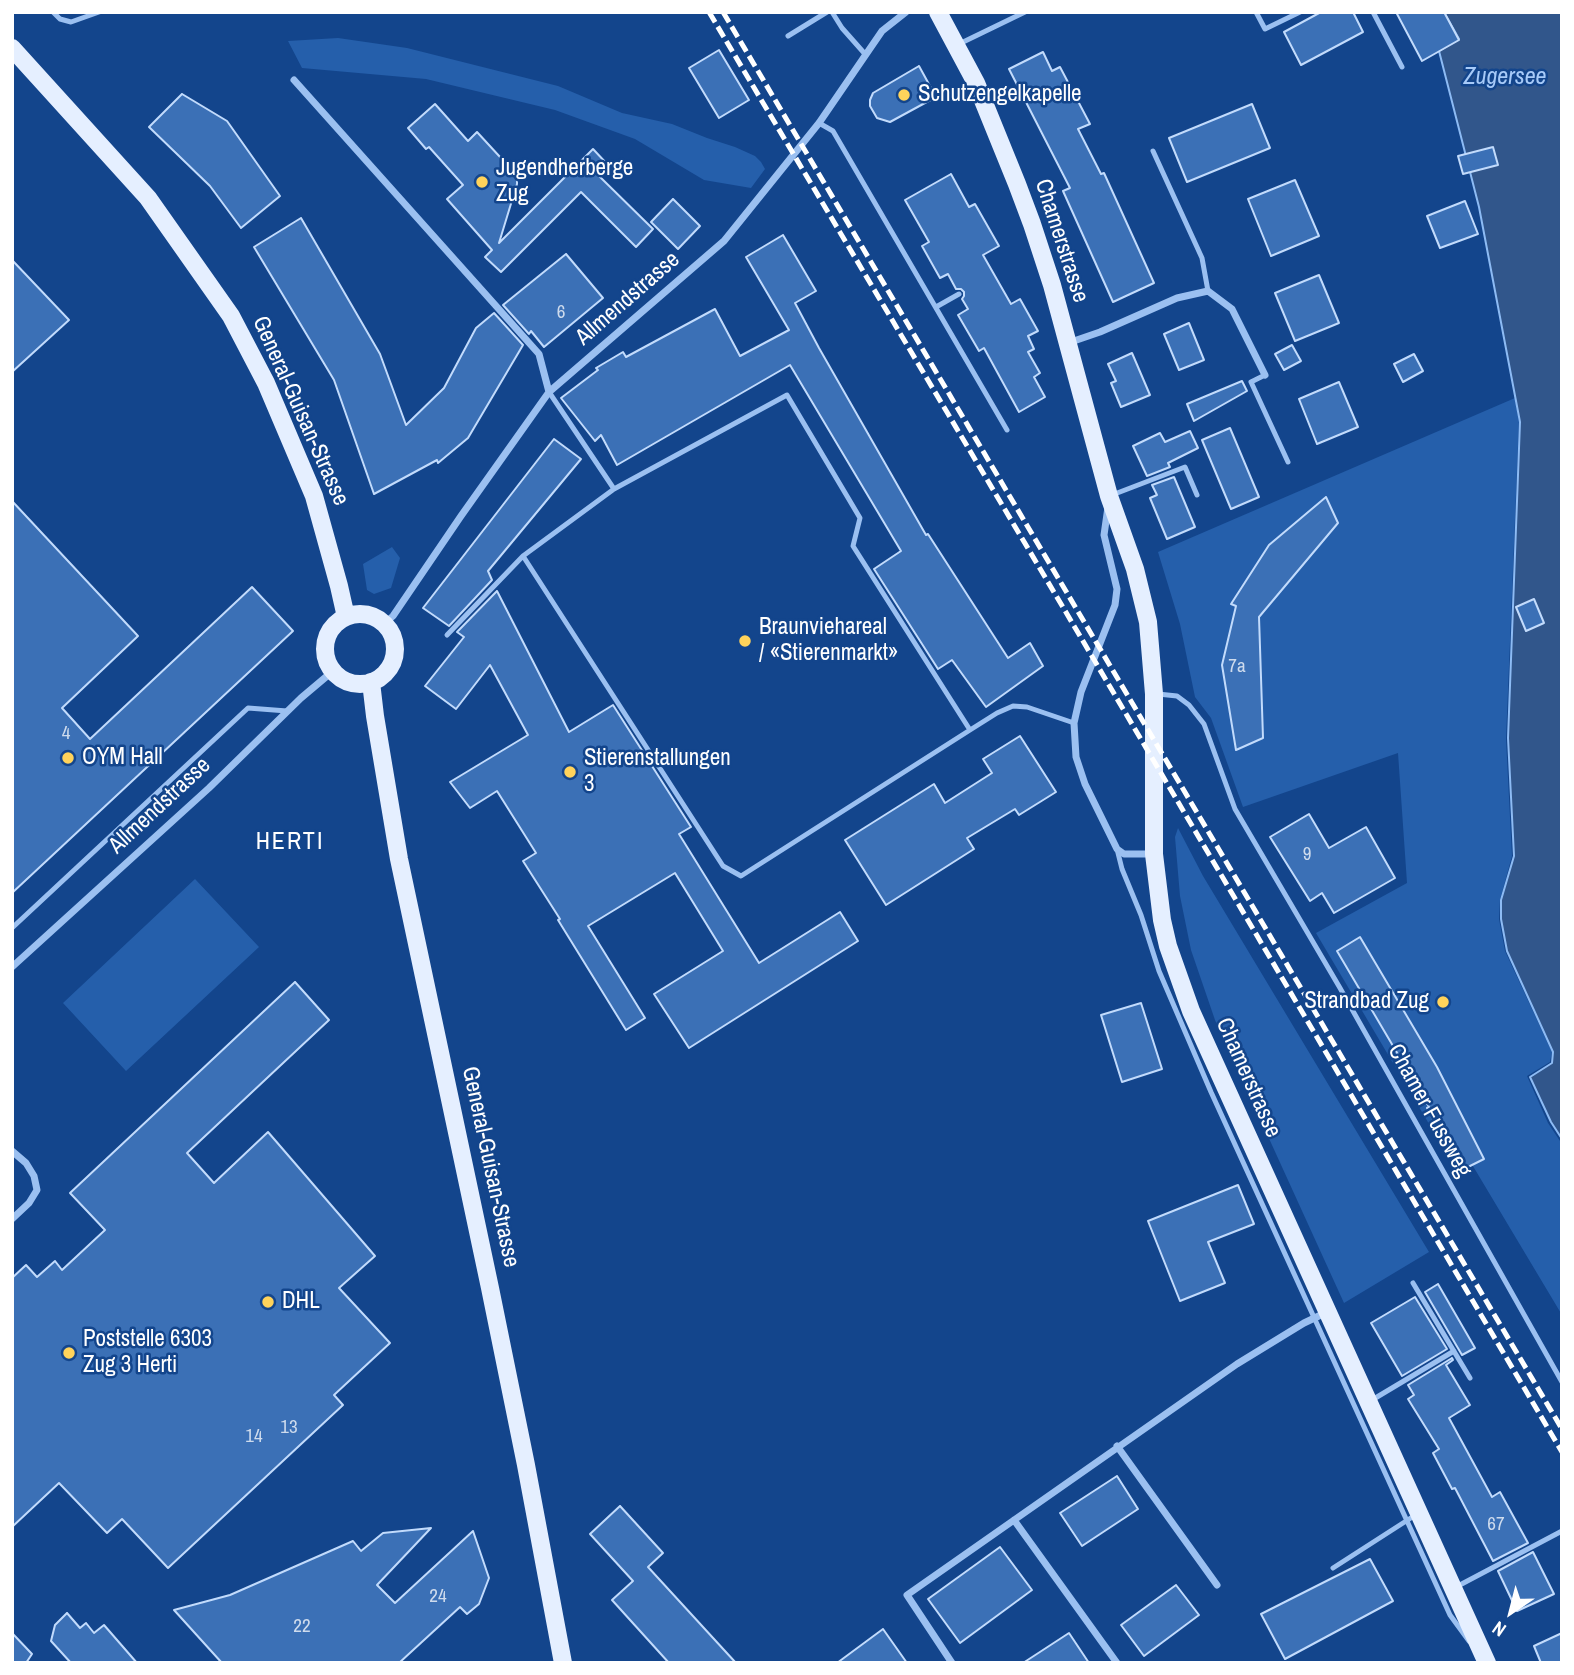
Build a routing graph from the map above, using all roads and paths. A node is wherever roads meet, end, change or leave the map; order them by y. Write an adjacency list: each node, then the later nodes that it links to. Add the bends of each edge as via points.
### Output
1 (53, 12): 2 (lane, via 71,22)
2 (99, 12)
3 (827, 12): 11 (lane)
4 (832, 12): 14 (lane)
5 (906, 12): 14 (street, Allmendstrasse, via 882,31)
6 (938, 12): 12 (main road, Chamerstrasse)
7 (1025, 12): 12 (lane)
8 (1256, 12): 9 (lane, via 1265,29)
9 (1300, 12)
10 (1373, 12): 15 (lane)
11 (788, 36)
12 (957, 46): 22 (main road, Chamerstrasse, via 1017,184)
13 (12, 48): 31 (main road, General-Guisan-Strasse, via 148,198 231,316 266,383 314,496)
14 (865, 54): 17 (street, Allmendstrasse)
15 (1402, 66)
16 (294, 80): 24 (street, via 539,354)
17 (819, 123): 21 (lane, via 833,131); 24 (street, Allmendstrasse, via 724,242)
18 (1153, 152): 19 (lane, via 1202,258)
19 (1208, 292): 22 (street, via 1177,298); 23 (street, via 1232,309)
20 (959, 294): 21 (lane)
21 (936, 307): 25 (lane)
22 (1067, 343): 29 (main road, Chamerstrasse)
23 (1265, 375): 26 (lane, via 1251,382)
24 (549, 392): 27 (lane); 32 (street, Allmendstrasse)
25 (1007, 430)
26 (1288, 462)
27 (614, 489): 30 (lane); 39 (lane, via 786,395 860,517 853,546)
28 (1198, 495): 29 (lane, via 1185,467)
29 (1110, 496): 36 (main road, Chamerstrasse, via 1148,622); 38 (street, Chamerstrasse, via 1104,535 1117,589 1115,605 1081,692)
30 (523, 555): 33 (lane); 39 (lane, via 723,866 741,876)
31 (346, 617): 32 (main road, via 370,616); 34 (main road, via 332,628 325,645)
32 (384, 624): 35 (main road, via 394,642 392,661)
33 (447, 635)
34 (333, 671): 35 (main road, via 351,682); 37 (street, Allmendstrasse)
35 (371, 682): 59 (main road, General-Guisan-Strasse, via 399,859)
36 (1154, 694): 41 (main road, Chamerstrasse); 50 (lane, Chamer Fussweg, via 1177,696 1203,724 1235,809)
37 (287, 712): 42 (lane, via 248,708); 43 (street, Allmendstrasse)
38 (1074, 723): 39 (lane, via 1013,706); 40 (street, Chamerstrasse, via 1076,757 1085,784)
39 (970, 730)
40 (1117, 849): 41 (street, via 1125,854); 47 (lane, via 1159,971 1211,1092)
41 (1154, 854): 47 (main road, Chamerstrasse, via 1168,947 1191,1011)
42 (12, 928)
43 (12, 967)
44 (12, 1152): 45 (street, via 26,1163 37,1190)
45 (12, 1219)
46 (1413, 1283): 48 (lane)
47 (1321, 1315): 51 (main road, Chamerstrasse); 52 (street, via 1237,1364); 53 (lane)
48 (1454, 1351): 49 (lane); 51 (lane)
49 (1470, 1378)
50 (1562, 1382)
51 (1369, 1401): 53 (main road, Chamerstrasse)
52 (1117, 1446): 54 (street); 57 (street)
53 (1413, 1517): 56 (lane); 58 (main road, Chamerstrasse); 62 (lane, via 1450,1615)
54 (1014, 1520): 60 (street, via 907,1595); 61 (street)
55 (1562, 1531): 58 (lane)
56 (1333, 1568)
57 (1217, 1585)
58 (1454, 1588): 62 (main road, Chamerstrasse)
59 (563, 1663)
60 (952, 1663)
61 (1117, 1663)
62 (1486, 1663)

